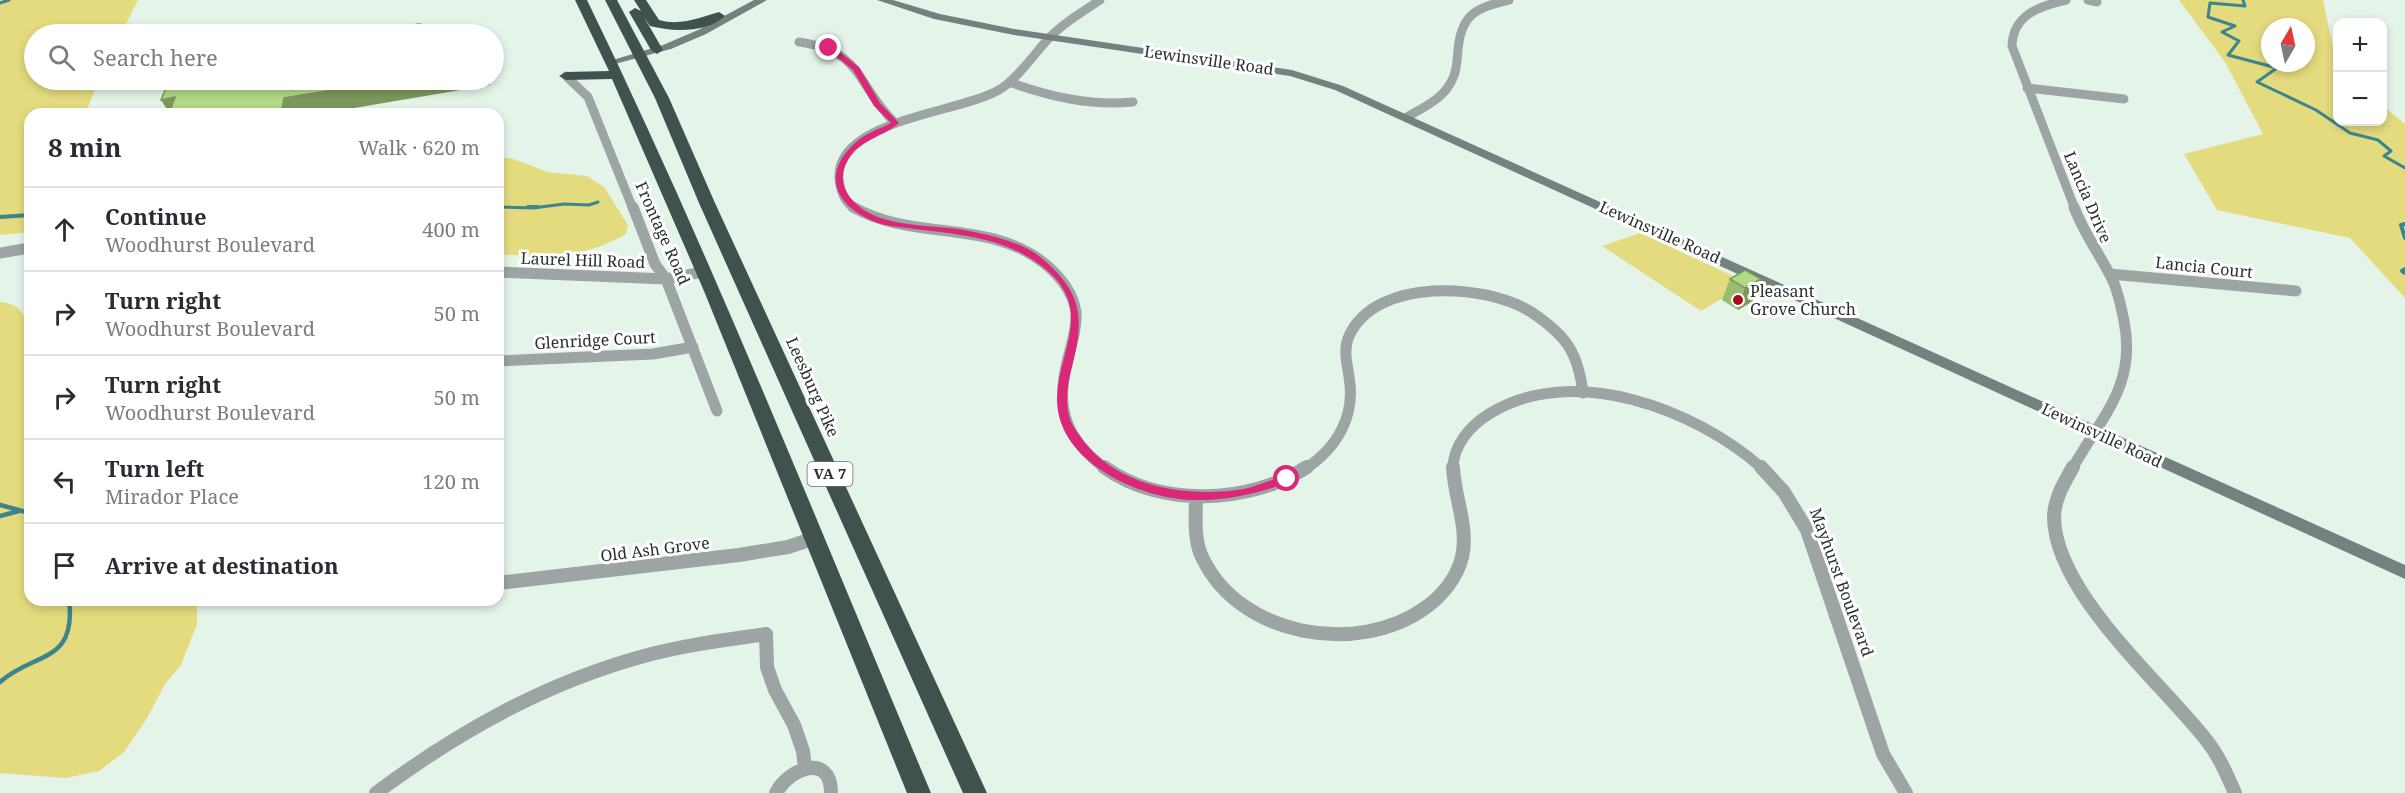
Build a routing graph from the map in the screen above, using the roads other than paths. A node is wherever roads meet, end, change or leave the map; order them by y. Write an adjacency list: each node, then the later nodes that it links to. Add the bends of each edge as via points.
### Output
1 (581, 0): 15 (highway, VA 7)
2 (611, 0): 14 (highway, Leesburg Pike / VA 7)
3 (628, 0): 14 (highway)
4 (640, 0): 11 (highway, via 654,23 664,26 693,25)
5 (749, 0): 11 (main road)
6 (762, 0): 14 (main road, via 693,36)
7 (882, 0): 12 (main road, Lewinsville Road, via 960,22)
8 (1100, 0): 12 (street)
9 (1509, 0): 21 (street, via 1479,9 1465,19 1449,86)
10 (2066, 0): 18 (street, Lancia Drive, via 2033,10 2013,30 2012,46)
11 (719, 16): 14 (main road)
12 (1049, 37): 17 (street); 21 (main road, Lewinsville Road, via 1292,73)
13 (799, 42): 22 (street, via 829,48 848,60 863,77 877,104)
14 (647, 50): 15 (main road); 39 (highway, Leesburg Pike / VA 7, via 707,203)
15 (612, 65): 16 (highway); 26 (highway, VA 7)
16 (566, 76): 28 (street, Frontage Road, via 588,97 655,264)
17 (1012, 83): 20 (street, via 1080,102); 22 (street, via 972,102)
18 (2027, 88): 19 (street); 27 (street, Lancia Drive, via 2081,226)
19 (2124, 99)
20 (1133, 102)
21 (1407, 117): 34 (main road, Lewinsville Road)
22 (895, 123): 35 (street, via 859,143 844,159 838,178 844,198 860,212 881,222 972,234 1027,252 1052,270 1069,293 1075,314 1075,337 1062,400 1074,437 1091,458 1126,480 1168,493)
23 (24, 249): 24 (street)
24 (0, 253)
25 (504, 272): 28 (street, Laurel Hill Road)
26 (703, 272): 28 (street, Laurel Hill Road); 36 (highway, VA 7)
27 (2110, 274): 29 (street, Lancia Court); 34 (street, Lancia Drive, via 2126,331 2127,363 2116,399)
28 (666, 279): 30 (street, Frontage Road)
29 (2296, 291)
30 (693, 347): 31 (street, Glenridge Court, via 653,354); 33 (street, Frontage Road)
31 (504, 361)
32 (1583, 393): 35 (street, via 1580,367 1568,342 1528,310 1495,297 1457,291 1400,297 1363,317 1348,340 1345,365 1351,386 1349,416 1334,444 1321,458 1305,470 1267,487 1222,496); 35 (street, Mayhurst Boulevard, via 1541,394 1507,404 1478,421 1466,434 1453,462 1452,478 1464,542 1456,575 1424,610 1375,631 1303,631 1270,620 1241,604 1224,589 1203,559 1197,542); 47 (street, Mayhurst Boulevard, via 1642,402 1688,419 1733,445 1782,489 1807,530 1883,754)
33 (717, 411)
34 (2096, 432): 37 (main road, Lewinsville Road); 48 (street, via 2057,497 2054,516 2063,558 2090,604 2208,742)
35 (1196, 496)
36 (814, 538): 38 (street, Old Ash Grove, via 788,547 739,555); 44 (highway, VA 7)
37 (2405, 572)
38 (504, 582)
39 (951, 739): 45 (highway, Leesburg Pike / VA 7); 46 (highway)
40 (805, 768): 41 (street, via 794,725 767,666 766,634 644,656 546,692 417,761); 42 (street, via 787,775); 43 (street, via 827,775)
41 (376, 793)
42 (776, 793)
43 (831, 793)
44 (919, 793)
45 (975, 793)
46 (984, 793)
47 (1906, 793)
48 (2235, 793)

